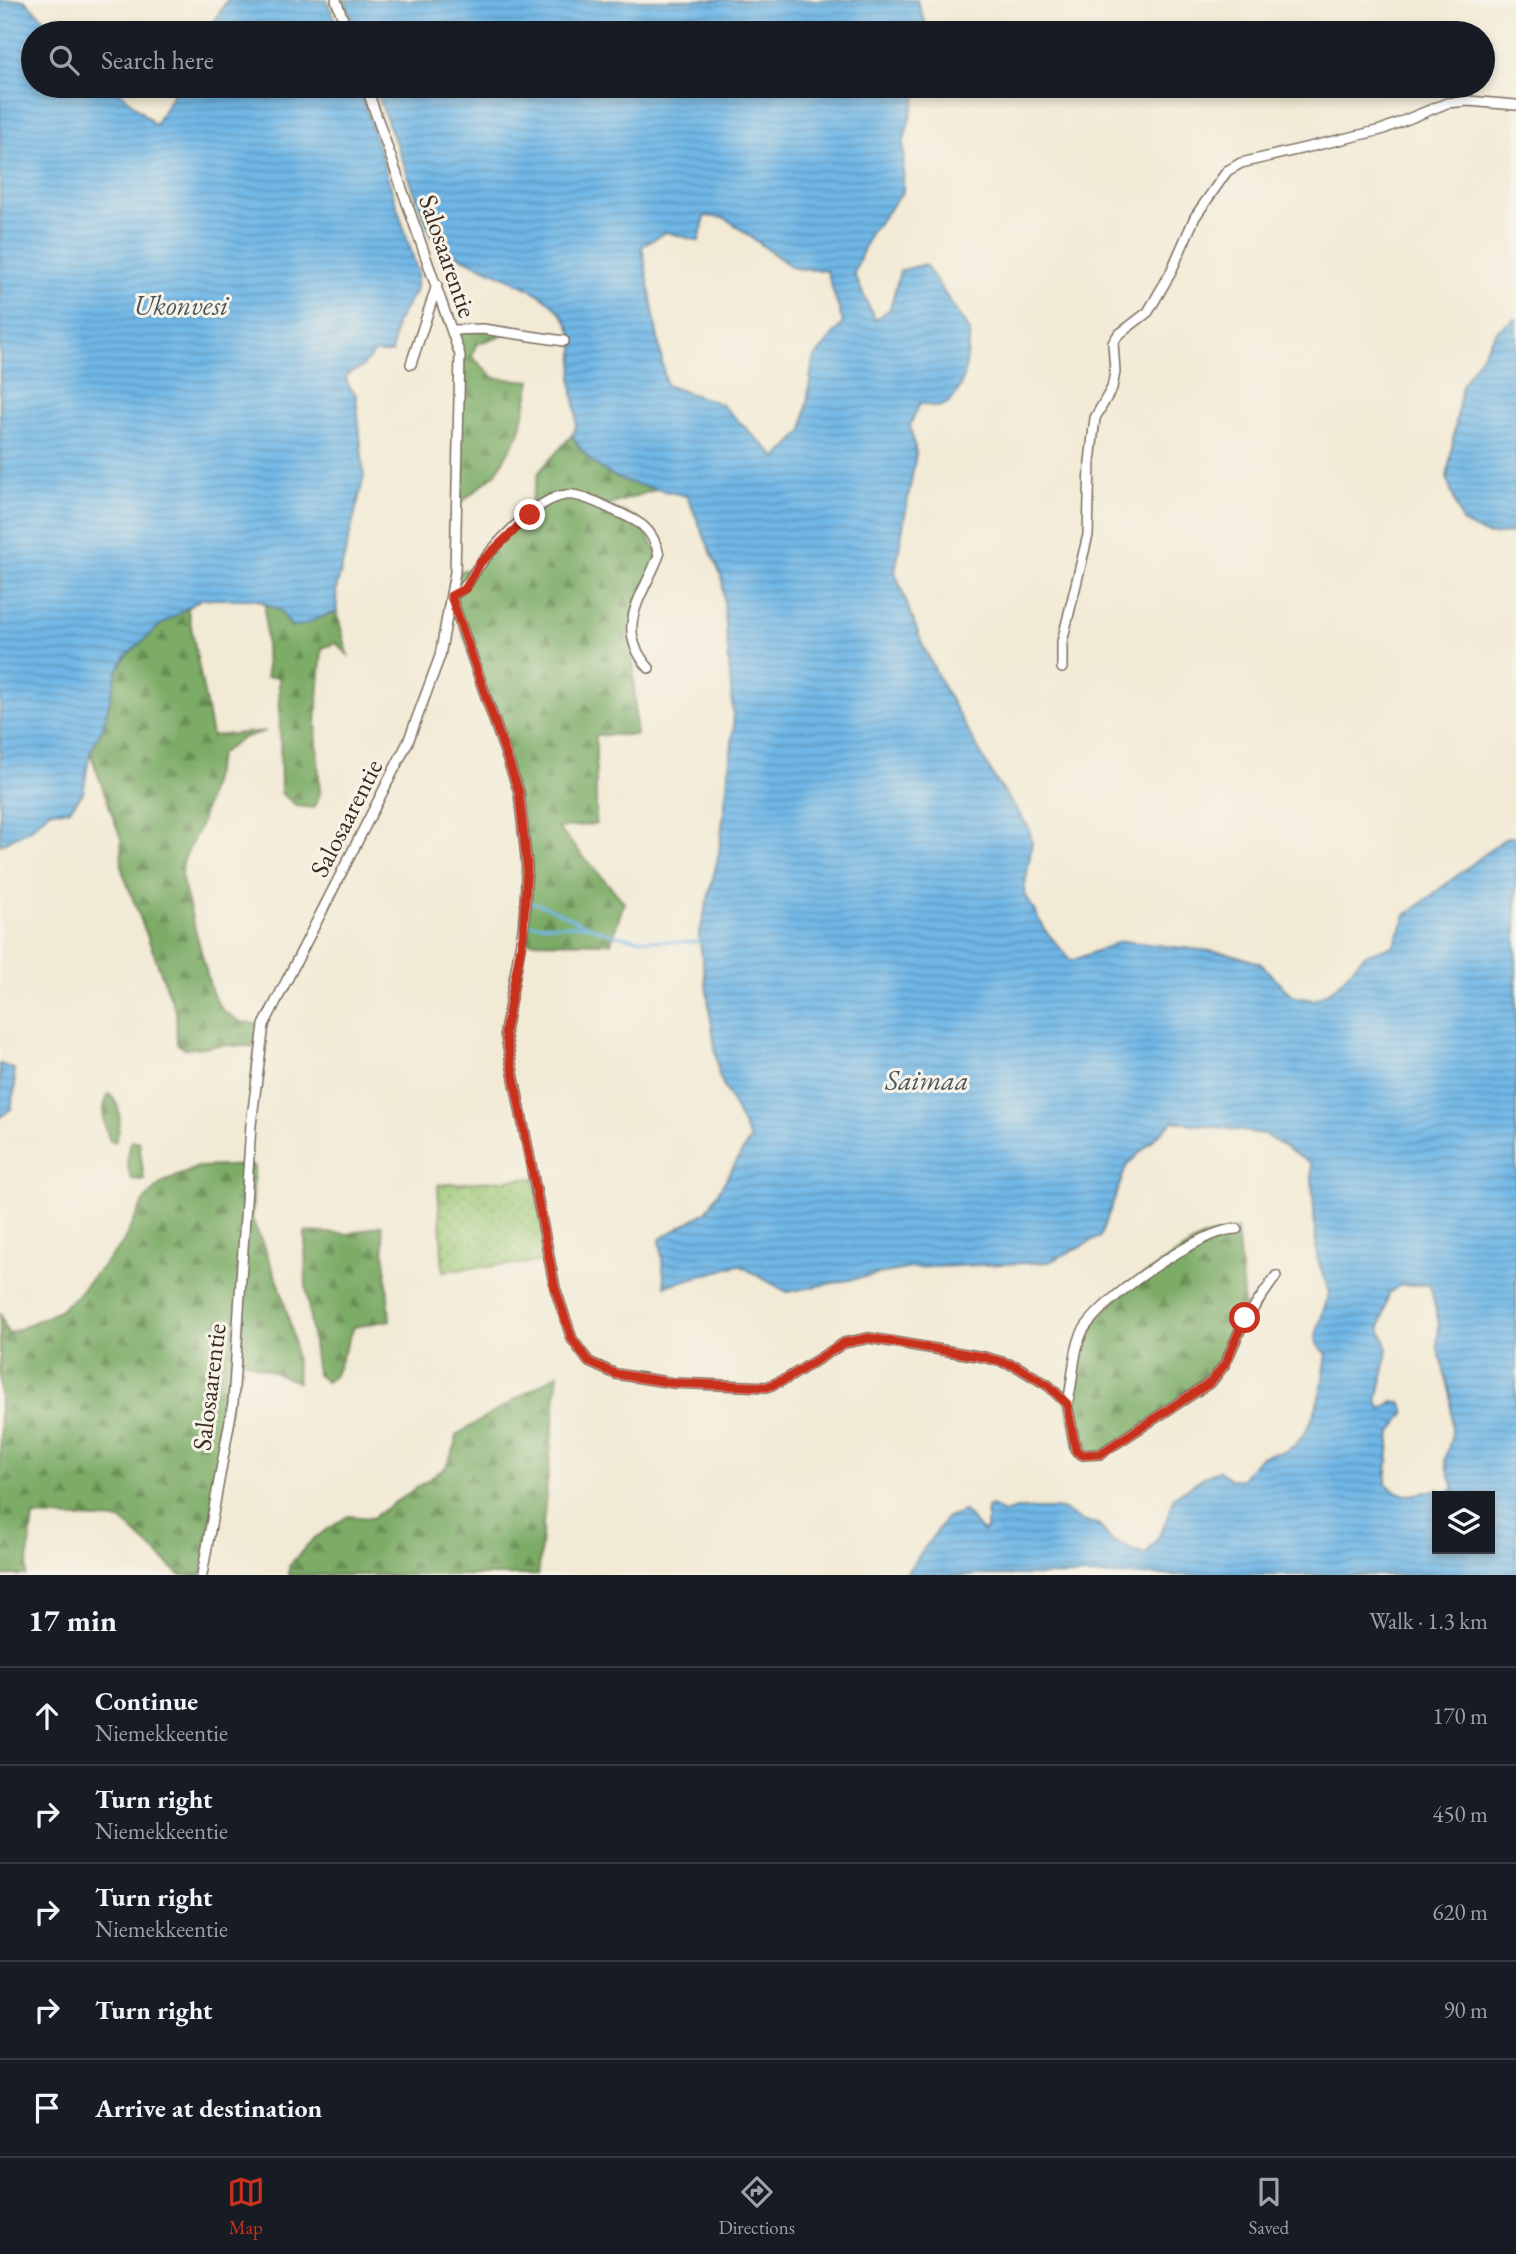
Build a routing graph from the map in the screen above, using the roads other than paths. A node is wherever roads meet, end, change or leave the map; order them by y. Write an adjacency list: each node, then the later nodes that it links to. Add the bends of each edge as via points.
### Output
1 (336, 0): 2 (street)
2 (344, 21)
3 (370, 98): 5 (street, Salosaarentie)
4 (1516, 106): 11 (street, via 1447,103 1381,130 1241,163 1227,171 1195,217 1148,312 1113,343 1115,372 1096,418 1088,535 1062,642)
5 (437, 285): 6 (street, Salosaarentie); 8 (street)
6 (452, 330): 7 (street); 9 (street, Salosaarentie, via 460,368)
7 (564, 341)
8 (411, 364)
9 (451, 596): 10 (street, via 466,588 480,563 545,500 572,495 594,500 637,518 656,541 659,555 638,595 632,631 635,649); 14 (street, via 519,792 527,866 523,936 505,1032 555,1288 572,1339 589,1362 616,1374 673,1383 767,1387 844,1343 869,1338 1016,1366 1049,1386); 15 (street, Salosaarentie, via 440,656 408,742 264,1025 251,1125 233,1403)
10 (649, 668)
11 (1062, 668)
12 (1237, 1229): 14 (street, via 1201,1238 1137,1280 1090,1320 1080,1336)
13 (1276, 1276): 14 (street, via 1243,1323 1225,1364 1211,1382 1100,1454 1076,1451)
14 (1067, 1404)
15 (202, 1575)

